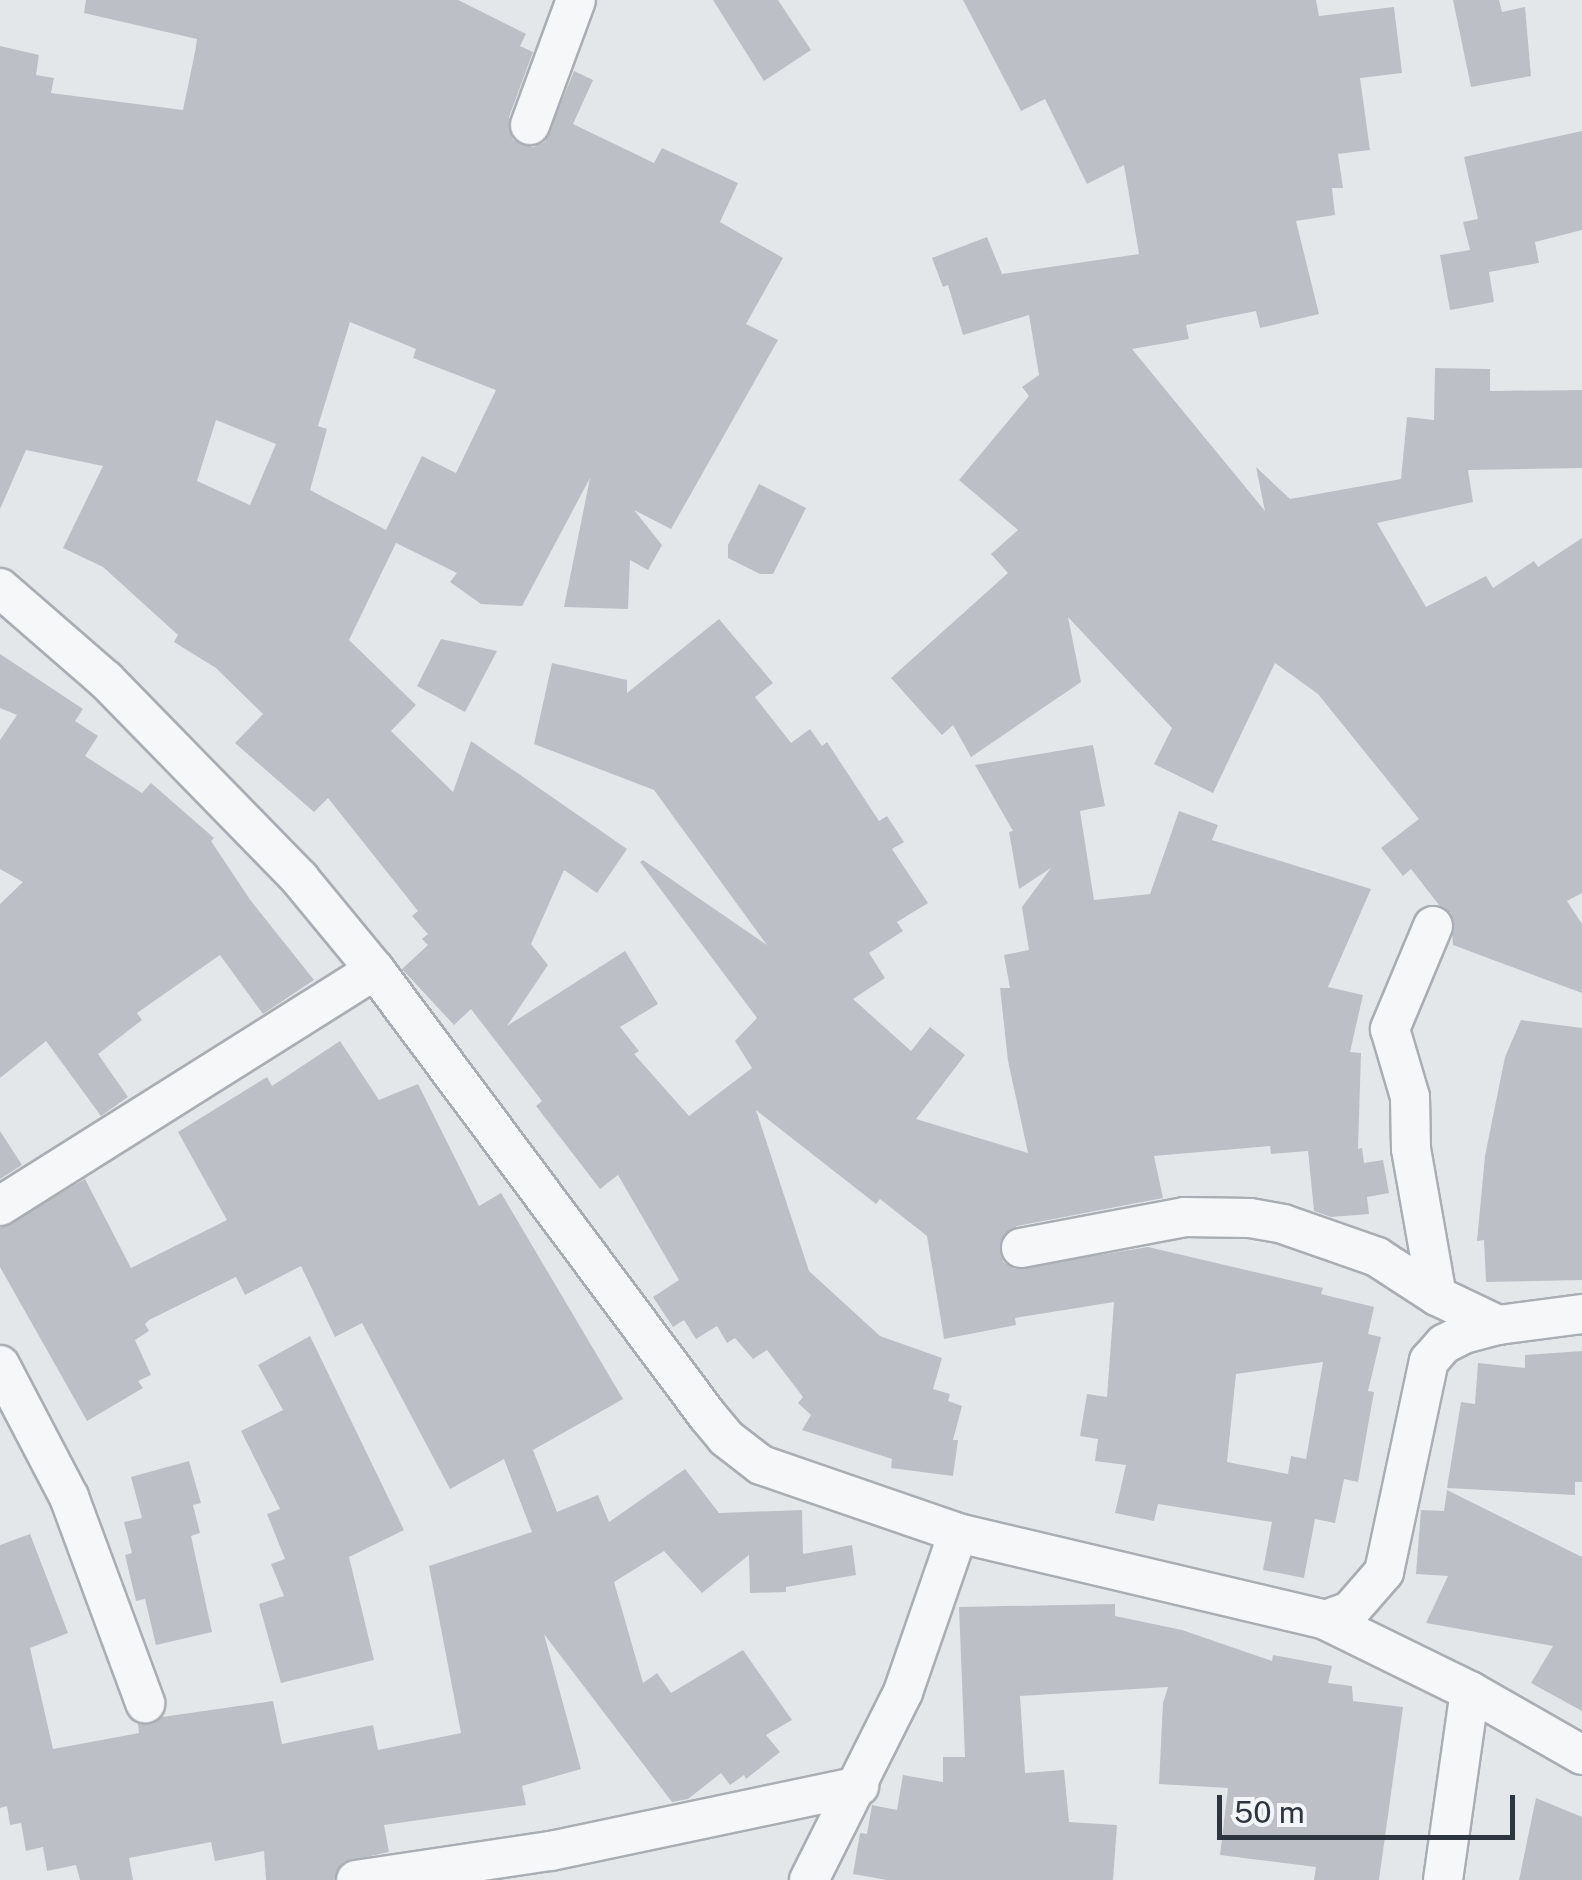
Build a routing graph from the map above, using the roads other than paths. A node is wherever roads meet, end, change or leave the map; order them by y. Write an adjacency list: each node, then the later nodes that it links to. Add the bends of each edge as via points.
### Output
1 (576, 0): 2 (street)
2 (530, 125)
3 (0, 588): 5 (street, via 106,680 300,879)
4 (1432, 926): 8 (street, via 1390,1029 1410,1098)
5 (375, 970): 6 (street); 12 (street, via 726,1438 761,1465)
6 (0, 1206)
7 (1021, 1248): 8 (street, via 1185,1217 1250,1218 1377,1257)
8 (1437, 1296): 10 (street)
9 (1582, 1314): 10 (street)
10 (1498, 1324): 13 (street, via 1444,1344 1428,1361 1384,1572 1350,1611)
11 (0, 1366): 15 (street, via 70,1498)
12 (958, 1534): 13 (street); 17 (street, via 903,1692)
13 (1325, 1620): 14 (street)
14 (1470, 1692): 16 (street); 20 (street)
15 (145, 1703)
16 (1582, 1755)
17 (858, 1786): 18 (street, via 551,1851); 19 (street)
18 (356, 1880)
19 (809, 1880)
20 (1444, 1880)

